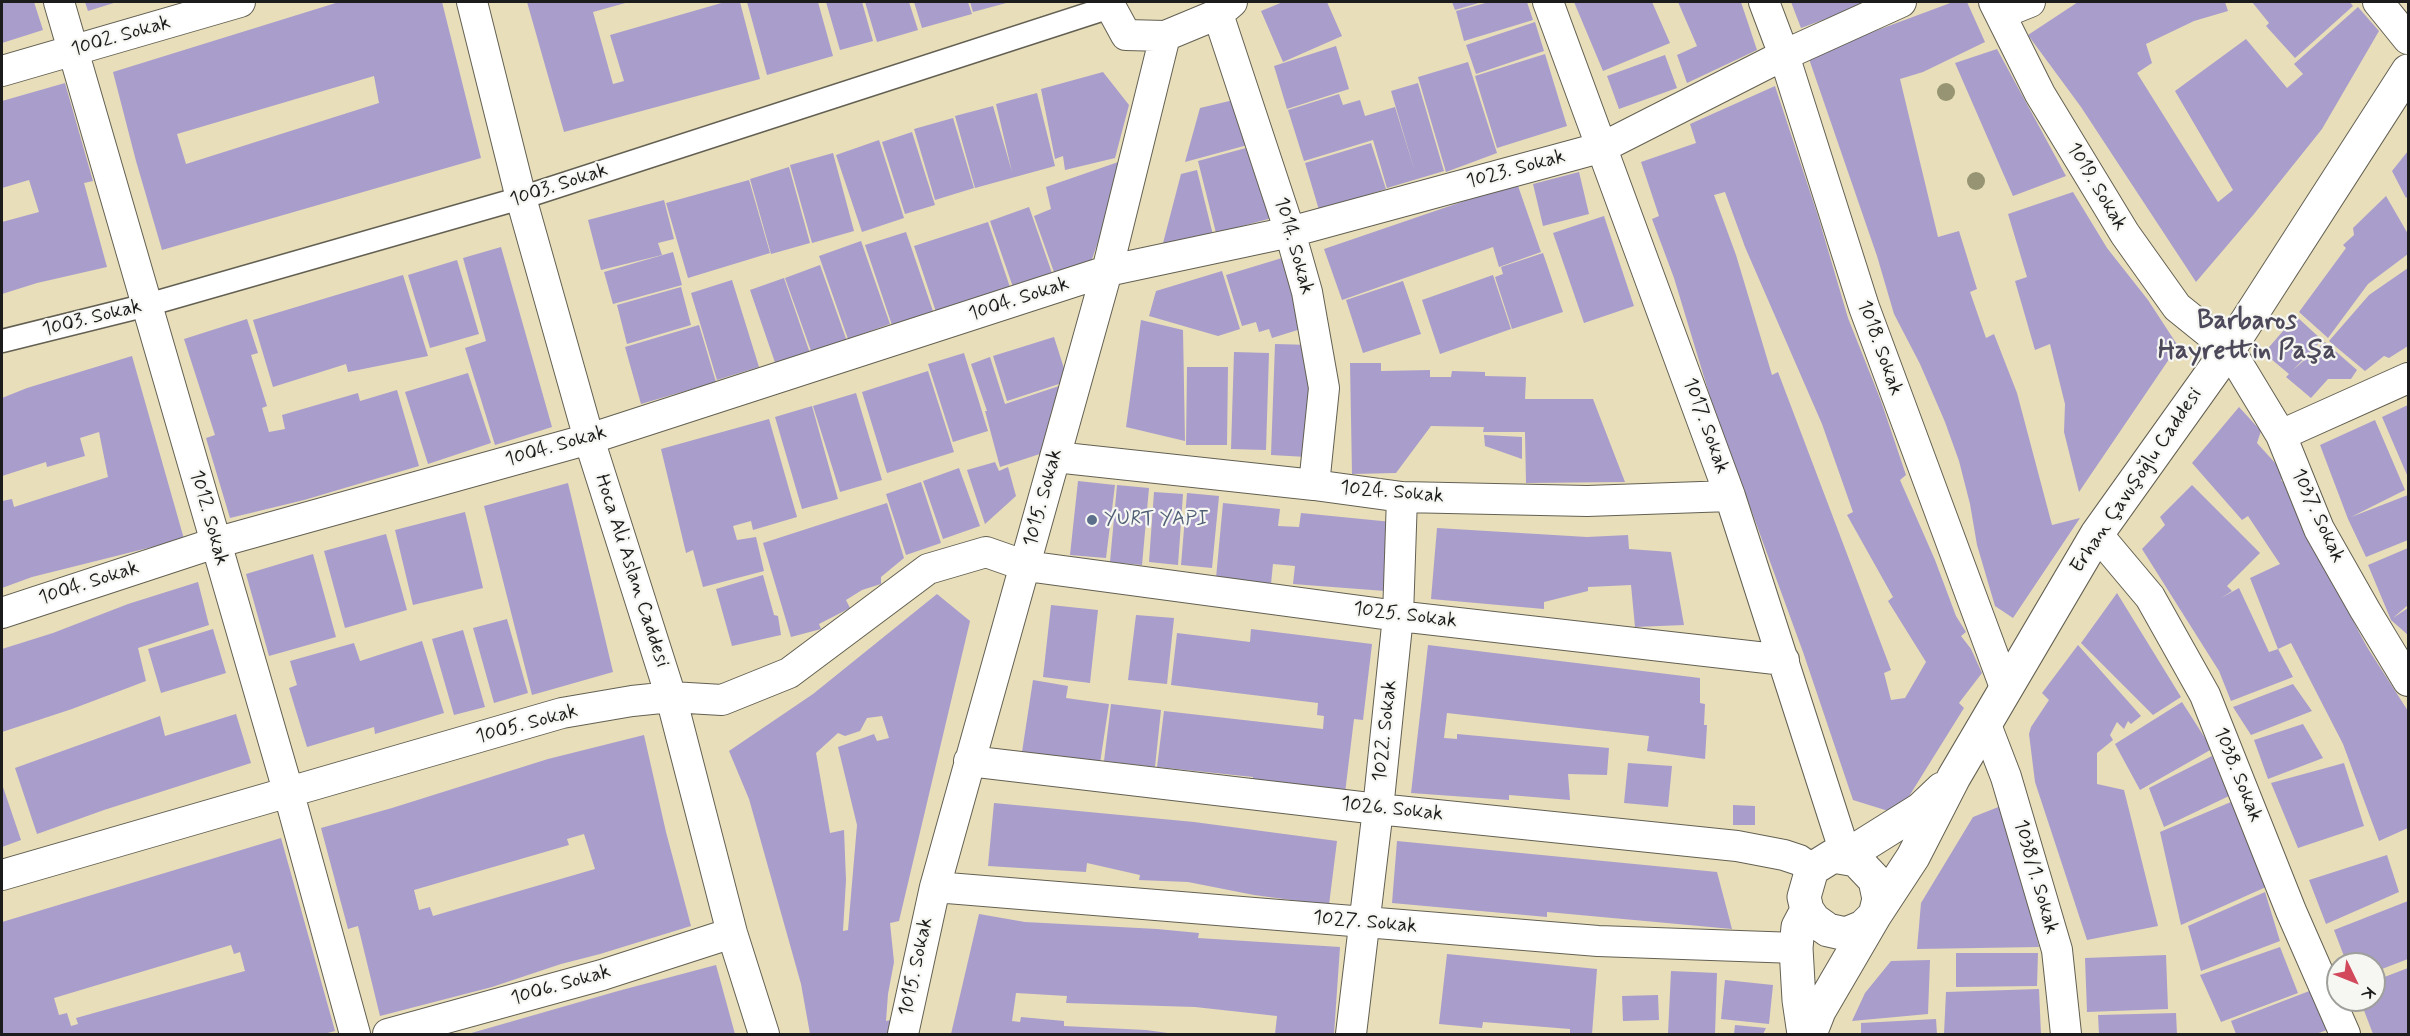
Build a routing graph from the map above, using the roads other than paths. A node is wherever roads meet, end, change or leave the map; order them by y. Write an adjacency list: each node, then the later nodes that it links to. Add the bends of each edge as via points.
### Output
1 (59, 2): 14 (street, 1012. Sokak)
2 (240, 2): 14 (street, 1002. Sokak)
3 (472, 2): 19 (street, Hoca Ali Aslan Caddesi)
4 (1548, 2): 18 (street, 1017. Sokak)
5 (1764, 2): 15 (street, 1018. Sokak)
6 (1901, 2): 15 (street, 1023. Sokak)
7 (2030, 2): 11 (street)
8 (2378, 2): 13 (street)
9 (1109, 4): 12 (street, via 1126,35); 19 (street, 1003. Sokak)
10 (1225, 8): 12 (street); 20 (street, 1014. Sokak)
11 (1997, 8): 24 (street, 1019. Sokak, via 2040,94 2125,234 2177,307)
12 (1165, 36): 21 (street, 1015. Sokak)
13 (2409, 39)
14 (73, 51): 16 (street, 1002. Sokak); 22 (street, 1012. Sokak)
15 (1784, 56): 18 (street, 1023. Sokak); 39 (street, 1018. Sokak, via 1864,307)
16 (2, 71)
17 (2409, 71): 24 (street, Erhan Çavuşoğlu Caddesi)
18 (1603, 147): 20 (street, 1023. Sokak); 30 (street, 1017. Sokak)
19 (521, 198): 22 (street, 1003. Sokak); 27 (street, Hoca Ali Aslan Caddesi)
20 (1290, 232): 21 (street, 1023. Sokak); 29 (street, 1014. Sokak, via 1307,292 1324,388)
21 (1107, 271): 27 (street, 1004. Sokak); 28 (street, 1015. Sokak)
22 (147, 306): 23 (street, 1003. Sokak); 33 (street, 1012. Sokak)
23 (2, 341)
24 (2229, 349): 26 (street, 1037. Sokak); 32 (street, Erhan Çavuşoğlu Caddesi)
25 (2409, 378): 26 (street)
26 (2281, 435): 38 (street, 1037. Sokak, via 2319,529)
27 (589, 439): 33 (street, 1004. Sokak); 40 (street, Hoca Ali Aslan Caddesi)
28 (1055, 457): 29 (street, 1024. Sokak); 34 (street, 1015. Sokak)
29 (1314, 486): 31 (street, 1024. Sokak)
30 (1730, 496): 31 (street, 1024. Sokak, via 1587,501); 37 (street, 1017. Sokak)
31 (1402, 498): 36 (street, 1022. Sokak)
32 (2097, 534): 39 (street, Erhan Çavuşoğlu Caddesi); 63 (street, 1038. Sokak, via 2151,597 2205,695)
33 (215, 543): 35 (street, 1004. Sokak); 44 (street, 1012. Sokak)
34 (1026, 566): 36 (street, 1025. Sokak); 40 (street, 1005. Sokak, via 986,552 928,569 789,673 722,700); 42 (street, 1015. Sokak)
35 (2, 613)
36 (1398, 616): 37 (street, 1025. Sokak); 45 (street, 1022. Sokak)
37 (1784, 660): 46 (street, 1017. Sokak)
38 (2409, 681)
39 (2006, 690): 41 (street, Erhan Çavuşoğlu Caddesi)
40 (671, 698): 44 (street, 1005. Sokak, via 562,713); 53 (street, Hoca Ali Aslan Caddesi)
41 (1986, 725): 43 (street, Erhan Çavuşoğlu Caddesi); 62 (street, 1038/1. Sokak, via 2009,788 2056,950)
42 (969, 761): 45 (street, 1026. Sokak); 49 (street, 1015. Sokak)
43 (1954, 777): 46 (street, via 1921,809); 51 (street, via 1914,857)
44 (290, 794): 48 (street, 1005. Sokak); 55 (street, 1012. Sokak)
45 (1378, 809): 47 (street, 1026. Sokak, via 1737,846 1784,855); 52 (street, 1022. Sokak)
46 (1846, 856): 47 (street, via 1833,856); 51 (street, via 1856,860 1875,880 1879,899)
47 (1812, 869): 50 (street, via 1804,897)
48 (2, 875)
49 (935, 887): 52 (street, 1027. Sokak); 58 (street, 1015. Sokak)
50 (1807, 910): 51 (street, via 1828,930 1846,934 1863,927); 54 (street, via 1798,927)
51 (1875, 915): 61 (street)
52 (1364, 923): 54 (street, 1027. Sokak, via 1598,941); 59 (street, 1022. Sokak)
53 (732, 933): 56 (street, 1006. Sokak, via 602,975); 57 (street, Hoca Ali Aslan Caddesi)
54 (1796, 948): 60 (street)
55 (355, 1035)
56 (388, 1035)
57 (764, 1035)
58 (903, 1035)
59 (1351, 1035)
60 (1804, 1035)
61 (1810, 1035)
62 (2066, 1035)
63 (2345, 1035)

